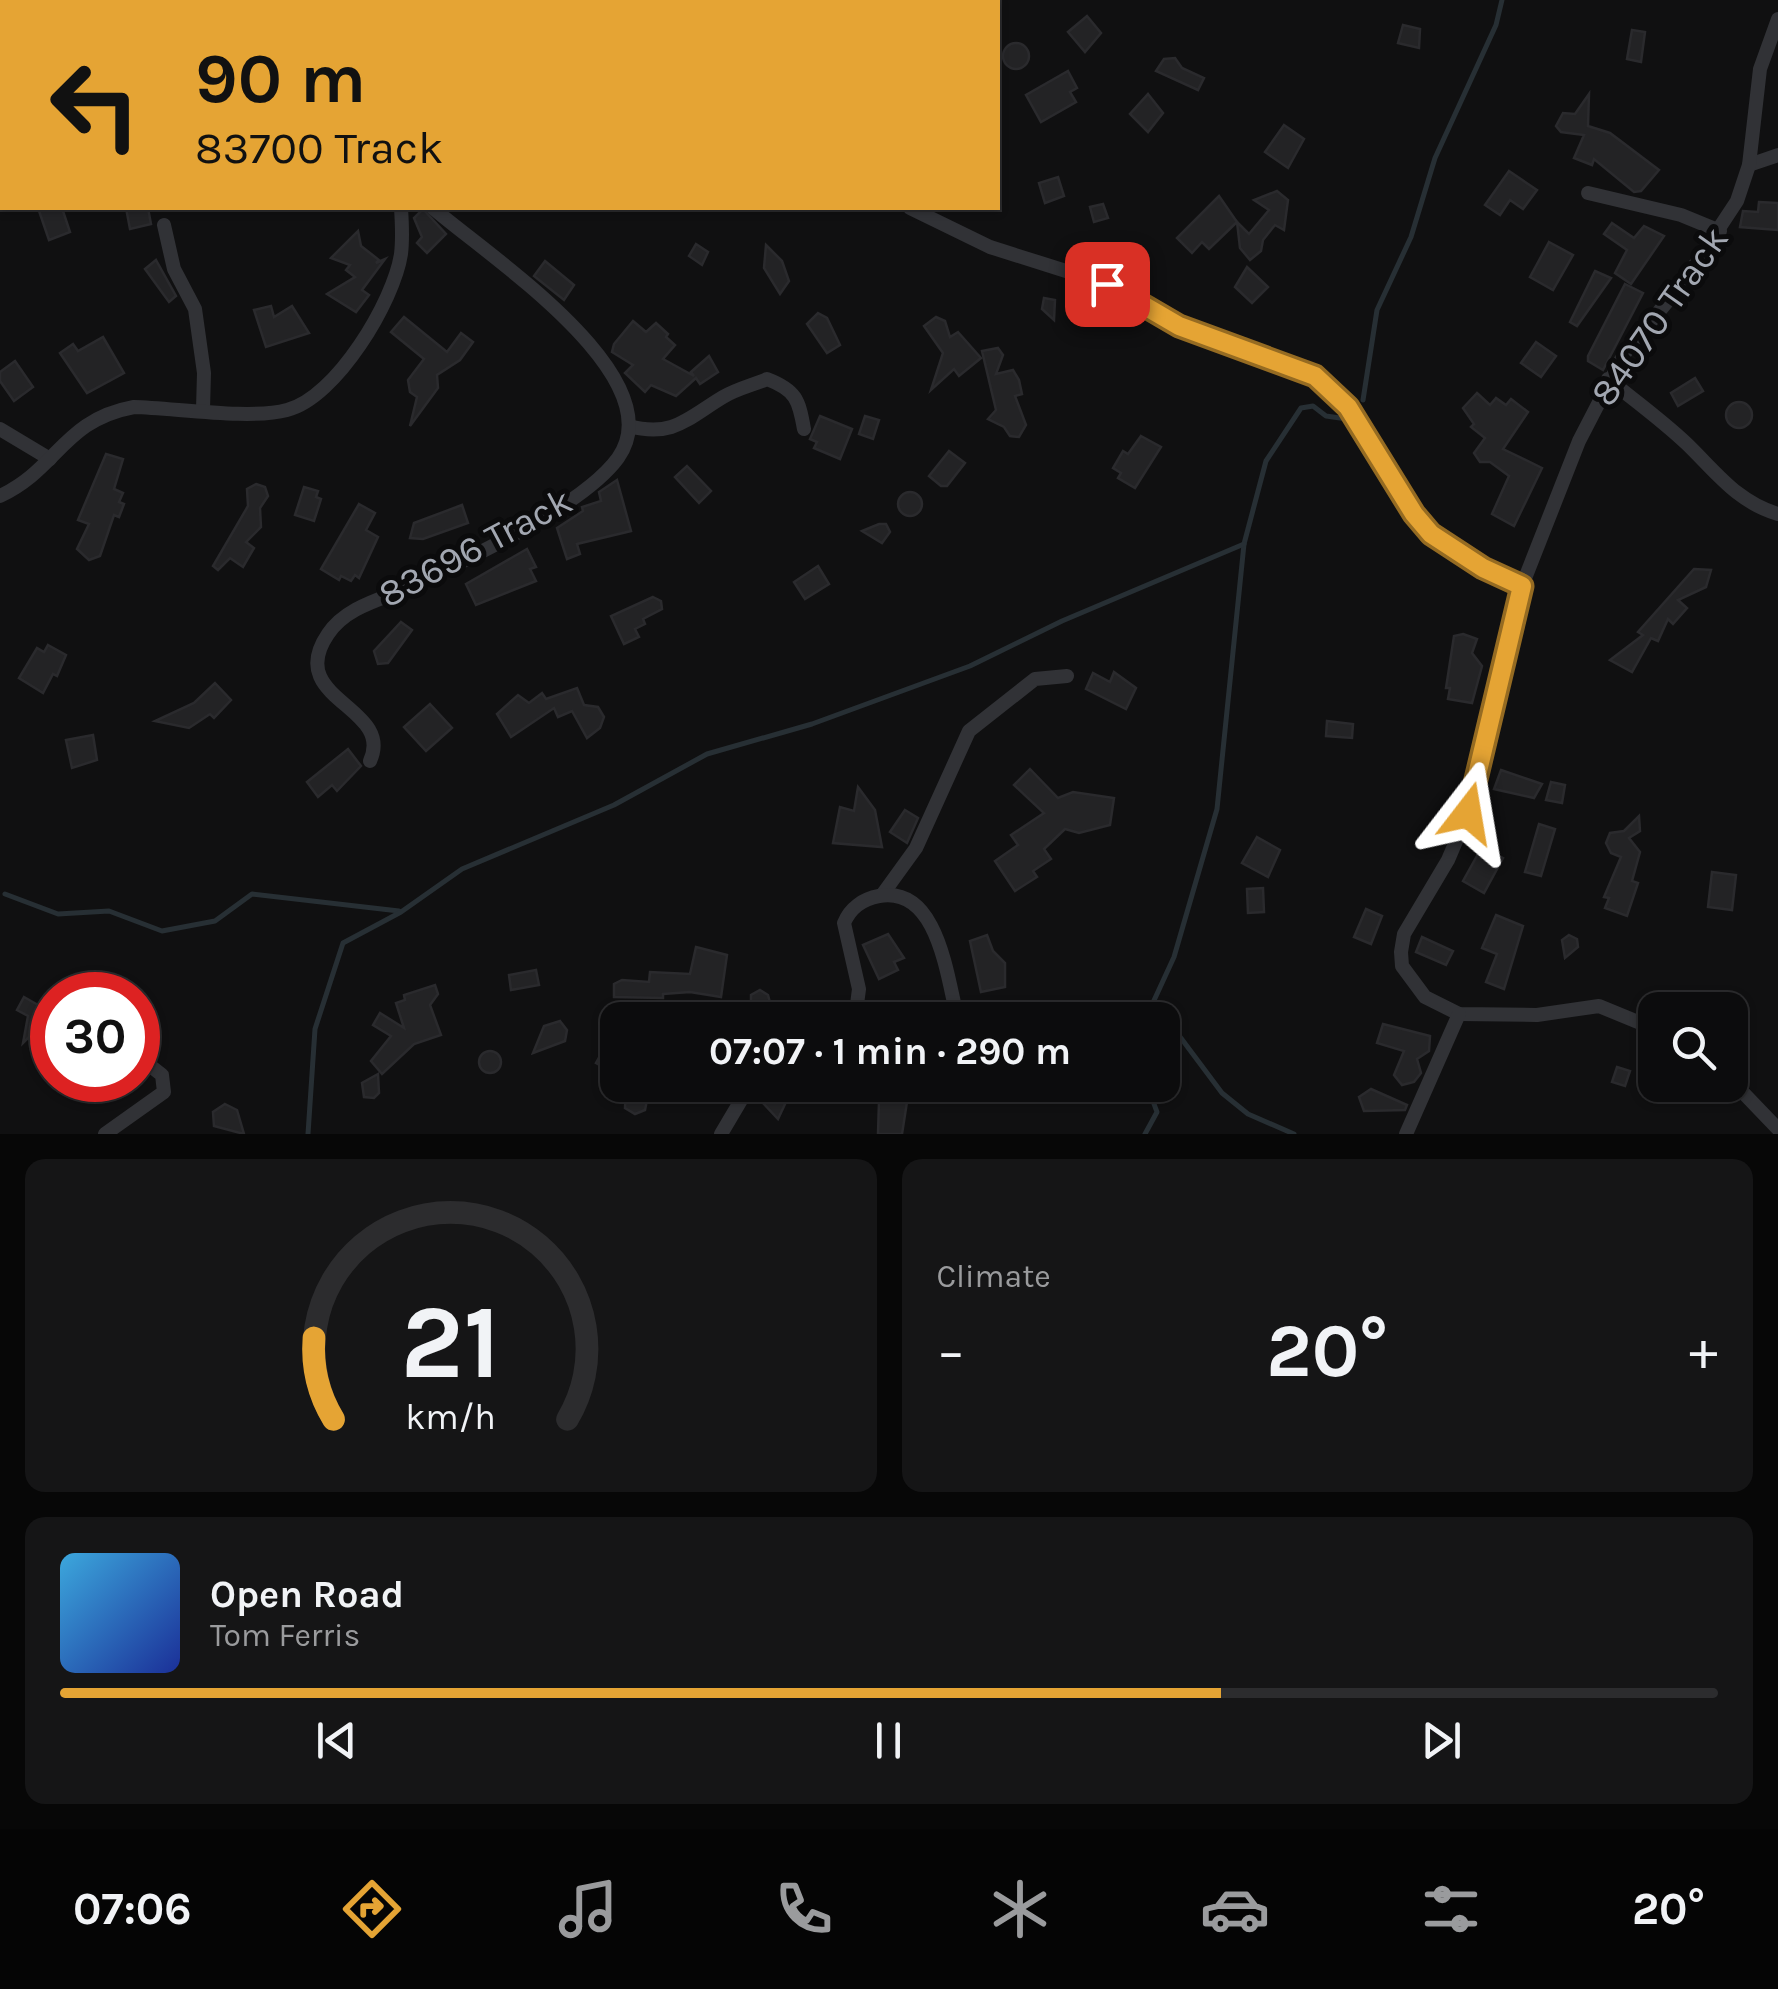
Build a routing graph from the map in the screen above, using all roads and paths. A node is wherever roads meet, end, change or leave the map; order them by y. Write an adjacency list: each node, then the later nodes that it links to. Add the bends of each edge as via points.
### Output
1 (1778, 19): 3 (street, 84070 Track, via 1760,68)
2 (1778, 155): 3 (street)
3 (1749, 165): 9 (street, 84070 Track)
4 (1588, 193): 9 (street)
5 (401, 210): 11 (street, via 394,278 365,337 334,376 300,407 282,412)
6 (436, 210): 12 (street, via 585,337 621,391)
7 (914, 210): 18 (street, via 990,247 1107,284 1179,326 1315,376 1348,407 1431,534)
8 (164, 225): 11 (street, via 174,269 195,309)
9 (1720, 231): 10 (street, 84070 Track)
10 (1608, 379): 17 (street, via 1685,442 1730,490); 18 (street, 84070 Track)
11 (203, 409): 15 (street, via 112,411 79,428)
12 (629, 426): 14 (street, via 652,432 687,422 724,396 767,380 799,397); 20 (street, 83696 Track, via 618,458 563,505 352,612 328,634 316,658 318,677 368,728)
13 (0, 429): 15 (street)
14 (804, 429)
15 (50, 458): 16 (street)
16 (0, 496)
17 (1778, 514)
18 (1522, 586): 24 (street, 84070 Track, via 1468,813 1404,934 1401,952 1402,966 1425,998)
19 (1067, 676): 21 (street, via 1035,679 969,730 916,848)
20 (370, 760)
21 (882, 895): 22 (street, via 854,906 844,923); 23 (street, via 918,905 930,920)
22 (857, 1002)
23 (953, 1002)
24 (1459, 1014): 25 (street, via 1519,1016 1599,1006); 32 (street)
25 (1638, 1022)
26 (1748, 1097): 29 (street)
27 (150, 1102): 30 (street)
28 (740, 1102): 31 (street)
29 (1778, 1129)
30 (106, 1134)
31 (721, 1134)
32 (1406, 1134)

